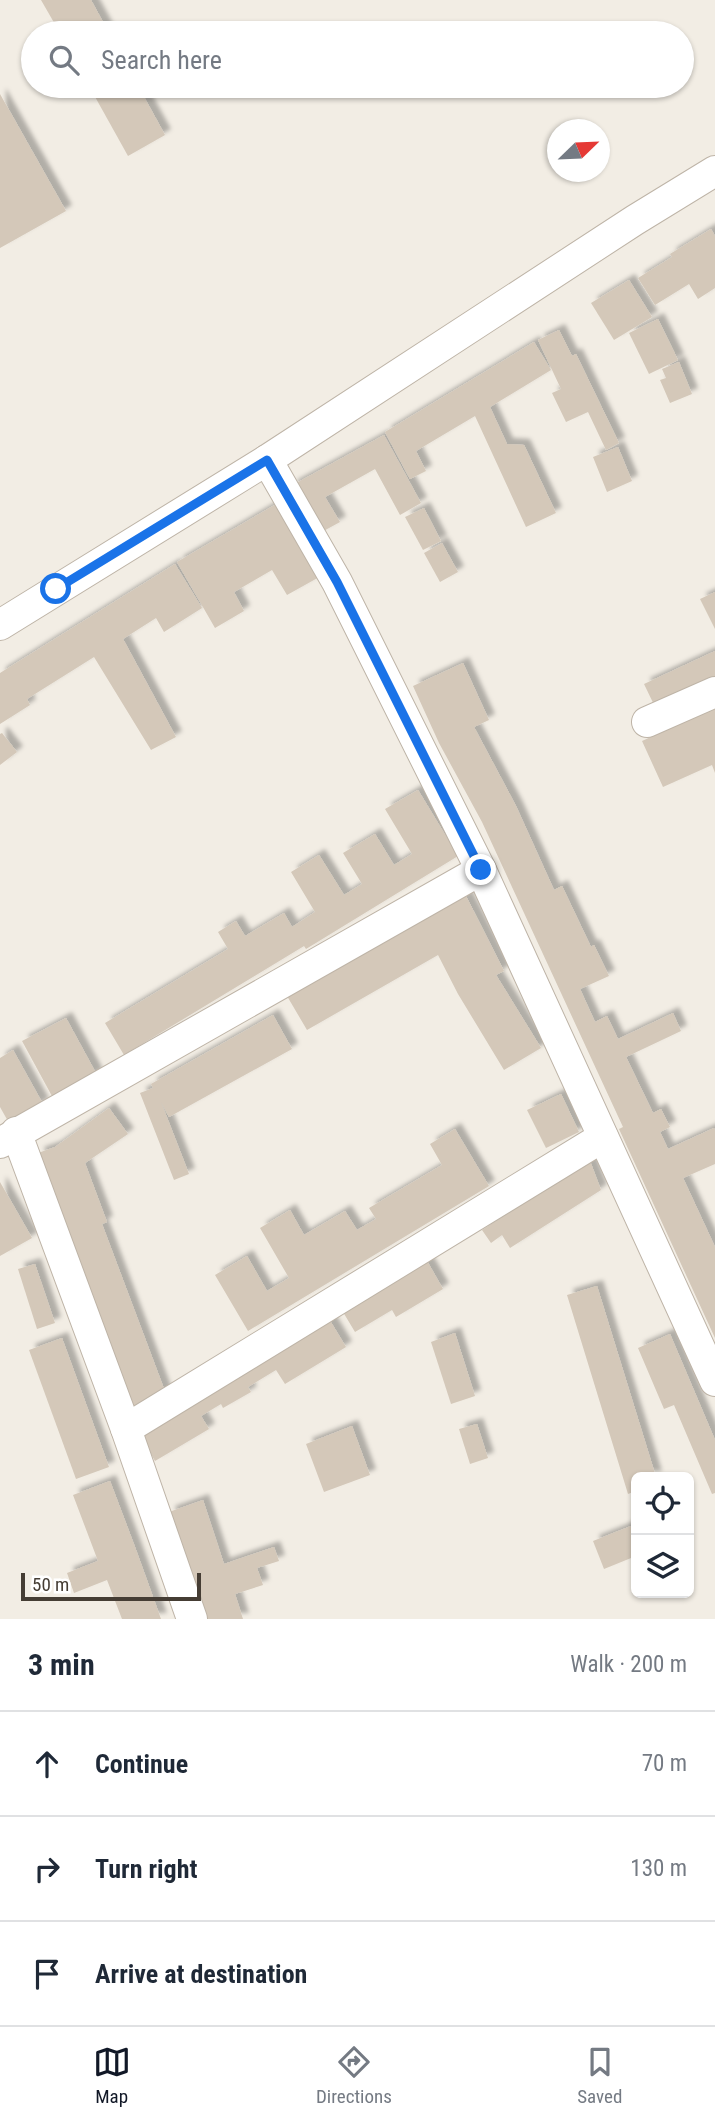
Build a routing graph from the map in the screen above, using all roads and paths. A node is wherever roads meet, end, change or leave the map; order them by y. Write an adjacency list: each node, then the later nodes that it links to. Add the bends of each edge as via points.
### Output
1 (715, 171): 2 (street)
2 (267, 460): 3 (street); 6 (street, via 337,582)
3 (0, 625)
4 (715, 692): 5 (street)
5 (647, 722)
6 (481, 870): 7 (street); 8 (street)
7 (8, 1137): 10 (street)
8 (603, 1137): 9 (street); 10 (street)
9 (715, 1381)
10 (126, 1429): 11 (street)
11 (192, 1619)

